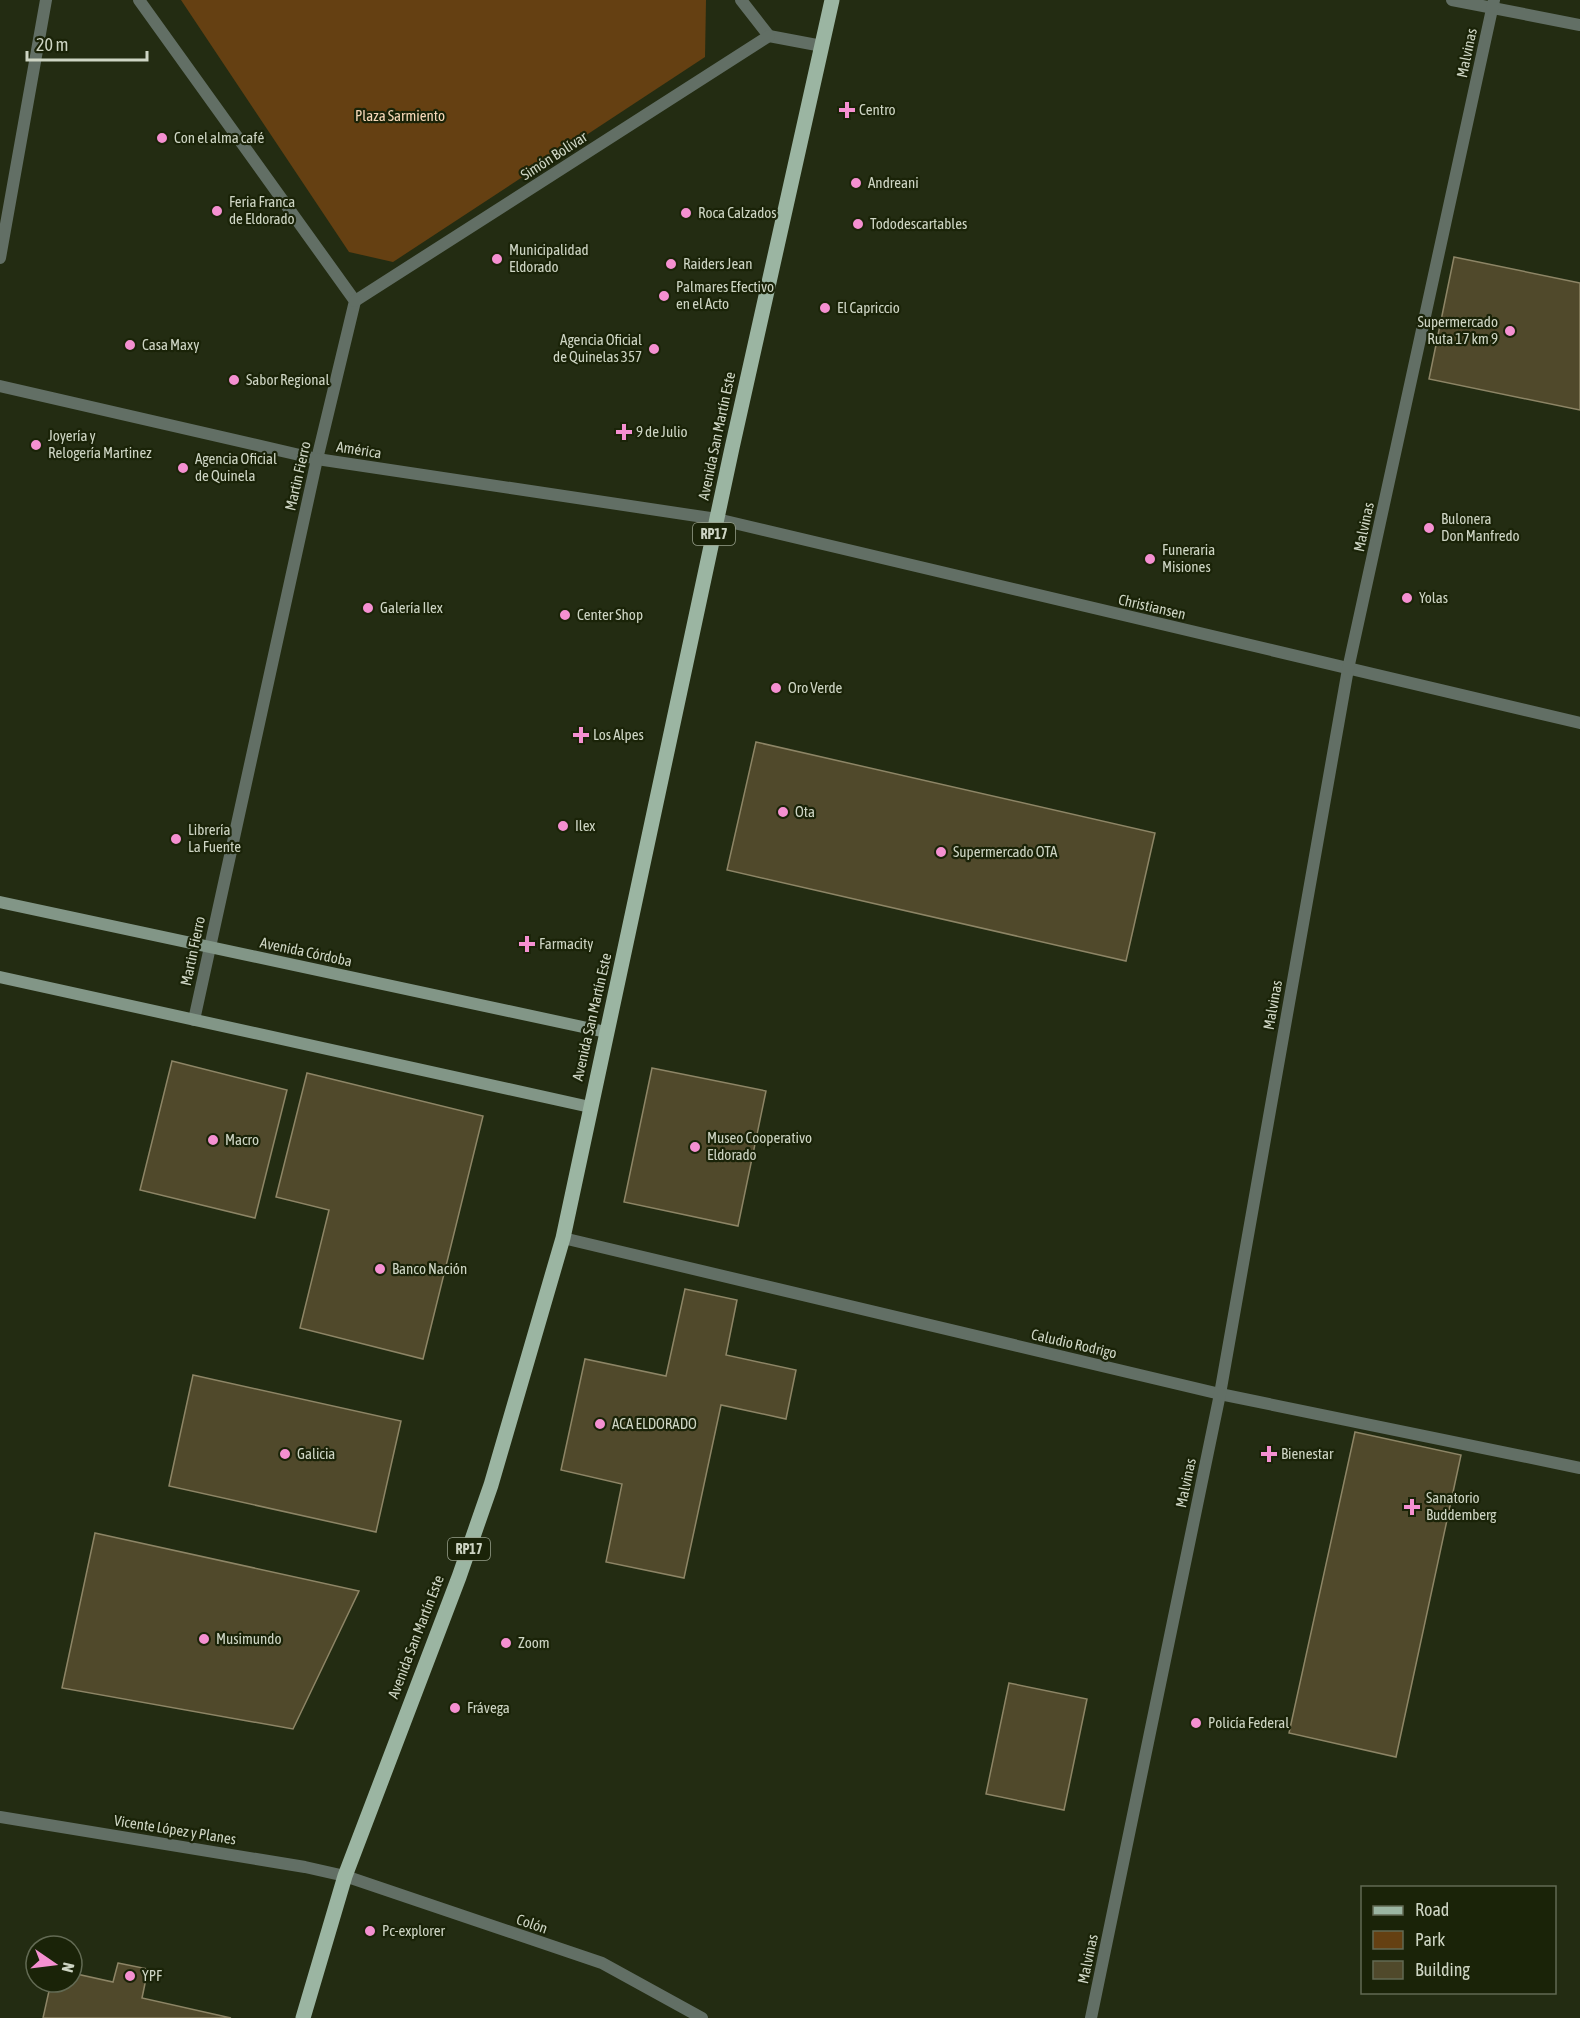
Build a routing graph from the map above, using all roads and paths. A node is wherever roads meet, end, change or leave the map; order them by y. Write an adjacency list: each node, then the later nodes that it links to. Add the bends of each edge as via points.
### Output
1 (46, 0): 10 (street)
2 (139, 0): 11 (street)
3 (741, 0): 8 (street)
4 (832, 0): 9 (main road, Avenida San Martín Este / RP17)
5 (1452, 0): 6 (street)
6 (1493, 5): 7 (street); 15 (street, Malvinas)
7 (1580, 26)
8 (769, 36): 9 (street); 11 (street, Simón Bolívar)
9 (822, 46): 14 (main road, Avenida San Martín Este / RP17)
10 (0, 258)
11 (355, 301): 13 (street, Martin Fierro)
12 (0, 386): 13 (street, América)
13 (317, 459): 14 (street, América); 18 (street, Martin Fierro)
14 (717, 519): 15 (street, Christiansen); 21 (main road, Avenida San Martín Este / RP17)
15 (1348, 669): 16 (street, Christiansen); 24 (street, Malvinas)
16 (1580, 723)
17 (0, 902): 18 (main road, Avenida Córdoba)
18 (209, 947): 20 (street, Martin Fierro); 21 (main road, Avenida Córdoba)
19 (0, 977): 20 (main road)
20 (194, 1020): 22 (main road)
21 (606, 1032): 22 (main road, Avenida San Martín Este / RP17)
22 (590, 1107): 23 (main road, Avenida San Martín Este / RP17)
23 (562, 1239): 24 (street, Caludio Rodrigo); 27 (main road, Avenida San Martín Este / RP17, via 491,1485)
24 (1220, 1394): 25 (street, Caludio Rodrigo); 30 (street, Malvinas)
25 (1580, 1468)
26 (0, 1817): 27 (street, Vicente López y Planes)
27 (345, 1876): 28 (main road, Avenida San Martín Este / RP17); 29 (street, Colón, via 602,1963)
28 (303, 2018)
29 (702, 2018)
30 (1091, 2018)

